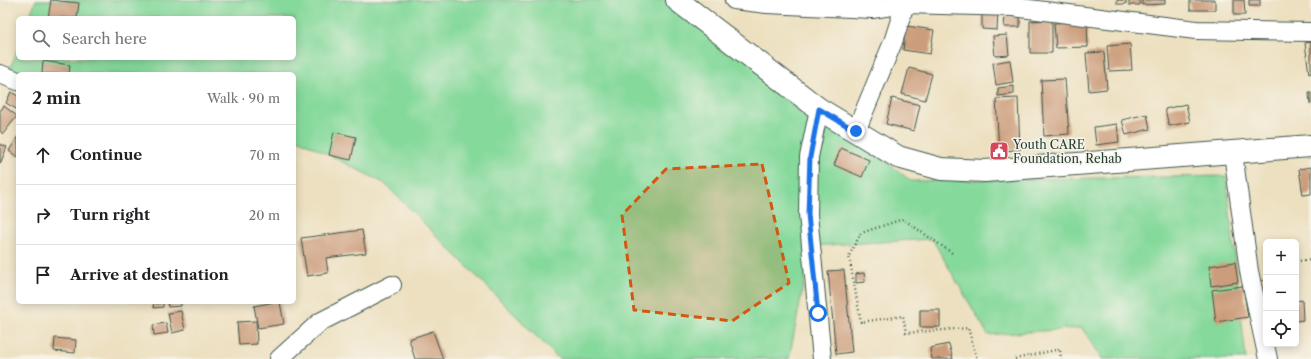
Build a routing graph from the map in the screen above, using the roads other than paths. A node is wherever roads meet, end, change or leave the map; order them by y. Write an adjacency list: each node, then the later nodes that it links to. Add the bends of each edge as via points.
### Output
1 (677, 0): 8 (street)
2 (734, 0): 3 (street)
3 (767, 2): 4 (street, via 872,9)
4 (905, 4): 5 (street, via 1013,7 1196,30); 9 (street, via 893,42)
5 (1311, 32)
6 (0, 74): 7 (street)
7 (16, 80)
8 (819, 109): 9 (street); 14 (street, via 810,157 808,214)
9 (856, 131): 11 (street, via 898,157 941,169 985,172)
10 (1311, 146): 11 (street)
11 (1233, 152): 15 (street, via 1249,271)
12 (392, 285): 13 (street, via 320,322)
13 (279, 359)
14 (822, 359)
15 (1268, 359)

